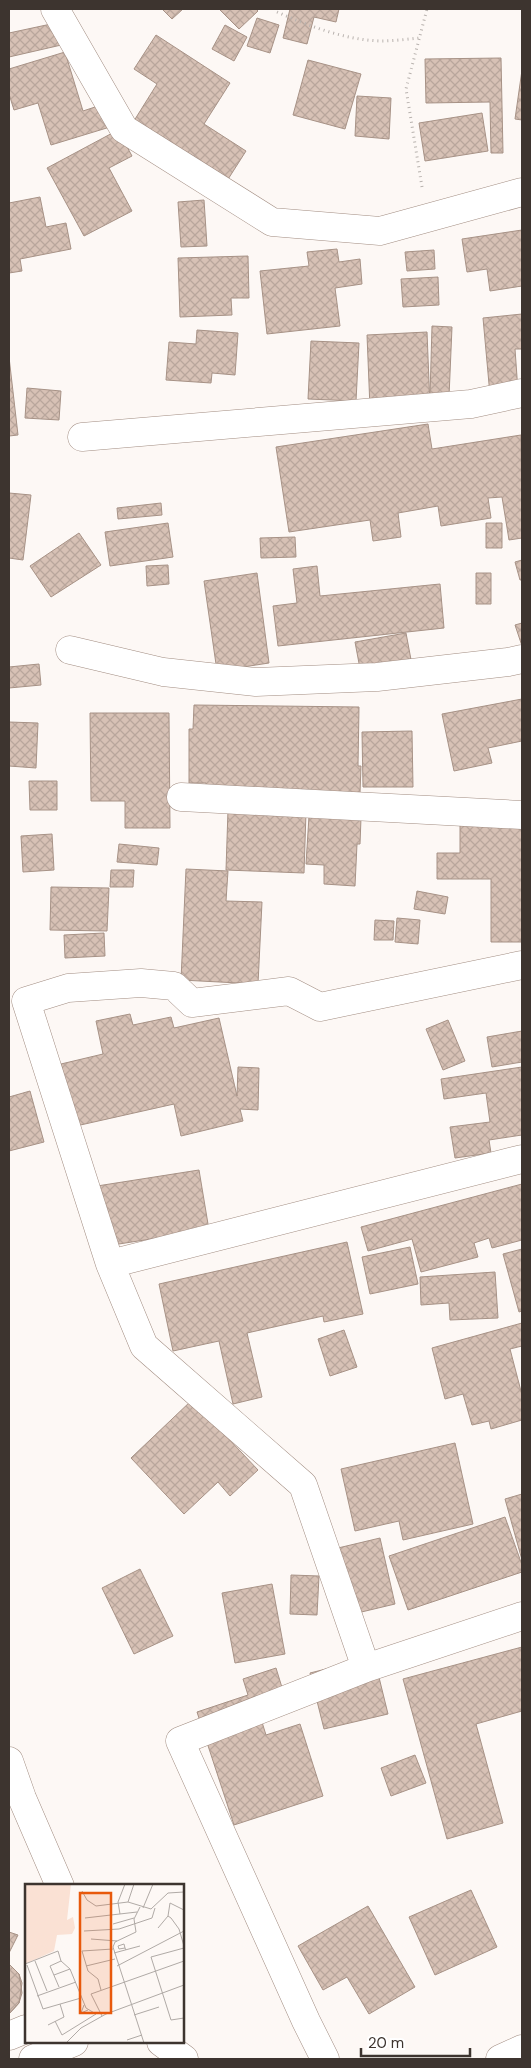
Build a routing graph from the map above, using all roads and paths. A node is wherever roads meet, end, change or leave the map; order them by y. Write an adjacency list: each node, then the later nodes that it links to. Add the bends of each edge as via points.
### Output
1 (55, 9): 6 (street, via 124,129 272,222 380,231)
2 (428, 9): 4 (path)
3 (277, 12): 4 (path, via 348,37 381,41)
4 (420, 38): 6 (path, via 406,89)
5 (522, 192): 6 (street)
6 (427, 218)
7 (522, 393): 8 (street, via 471,404)
8 (82, 438)
9 (70, 650): 10 (street, via 162,672 256,682 377,678)
10 (522, 659)
11 (181, 797): 12 (street)
12 (522, 815)
13 (522, 965): 15 (street, via 320,1007 289,991 192,1003 174,986 141,983 68,988 26,1002)
14 (522, 1159): 15 (street)
15 (110, 1264): 17 (street, via 144,1346 303,1485)
16 (522, 1616): 17 (street)
17 (366, 1668): 30 (street, via 180,1741)
18 (9, 1761): 19 (street)
19 (15, 1800): 20 (street)
20 (59, 1884)
21 (25, 2029): 22 (street)
22 (9, 2036)
23 (9, 2043): 27 (street)
24 (72, 2043): 28 (street)
25 (162, 2043): 29 (street)
26 (522, 2049): 31 (street)
27 (17, 2059)
28 (33, 2059)
29 (184, 2059)
30 (326, 2059)
31 (500, 2059)

